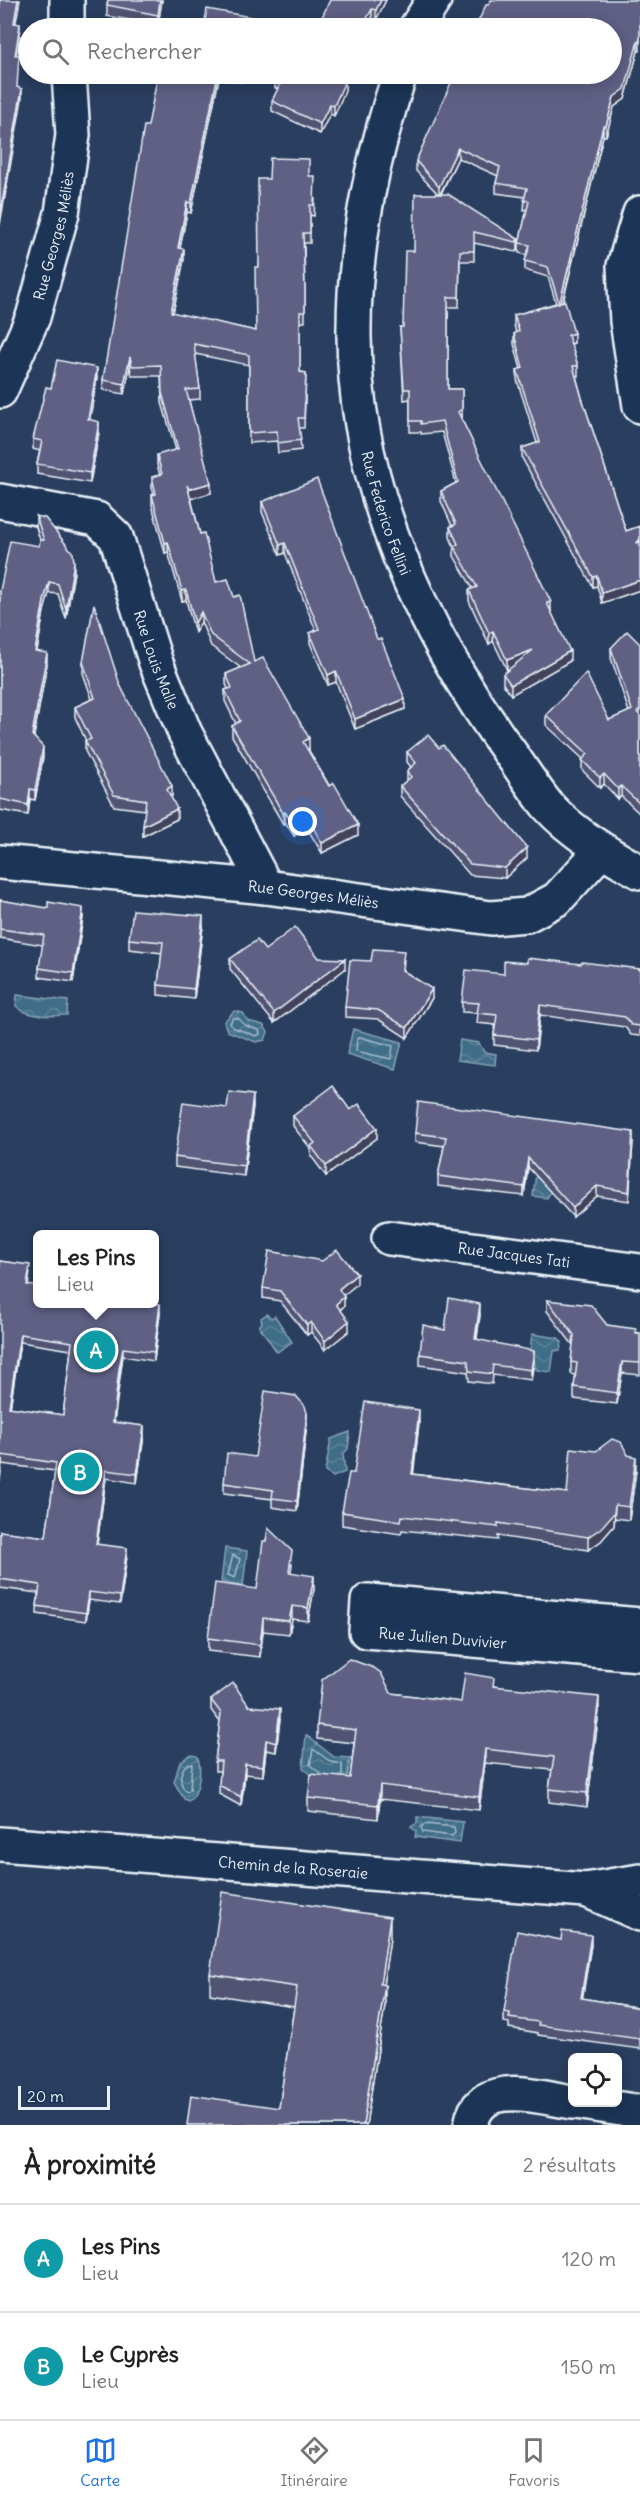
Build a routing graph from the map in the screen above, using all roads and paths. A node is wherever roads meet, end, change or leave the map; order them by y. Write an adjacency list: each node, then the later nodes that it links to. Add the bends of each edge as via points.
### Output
1 (67, 0): 3 (street)
2 (434, 0): 4 (street)
3 (67, 18)
4 (422, 18)
5 (70, 84): 8 (street, Rue Georges Méliès, via 74,135 62,213 33,316)
6 (397, 84): 11 (street, Rue Federico Fellini, via 380,135 360,234 354,336 361,430 386,522 432,628 472,701 549,807)
7 (640, 213): 9 (street, via 624,266 627,321)
8 (0, 391)
9 (640, 406)
10 (0, 501): 14 (street, Rue Louis Malle, via 97,519 116,537 156,663 177,713)
11 (602, 850): 13 (street, Rue Federico Fellini); 14 (street, Rue Georges Méliès, via 557,899 527,915 491,918)
12 (0, 862): 14 (street, Rue Georges Méliès)
13 (640, 872)
14 (266, 887)
15 (389, 1238): 16 (street, Rue Jacques Tati)
16 (640, 1271)
17 (640, 1625): 18 (street, Rue Julien Duvivier, via 368,1600 366,1631)
18 (640, 1653)
19 (0, 1844): 21 (street, Chemin de la Roseraie)
20 (640, 1881): 21 (street, Chemin de la Roseraie)
21 (585, 1890): 22 (street, Chemin de la Roseraie)
22 (640, 1914)
23 (568, 2101): 26 (street, via 507,2092 489,2097 476,2109)
24 (607, 2107): 25 (street)
25 (640, 2112)
26 (471, 2125)

